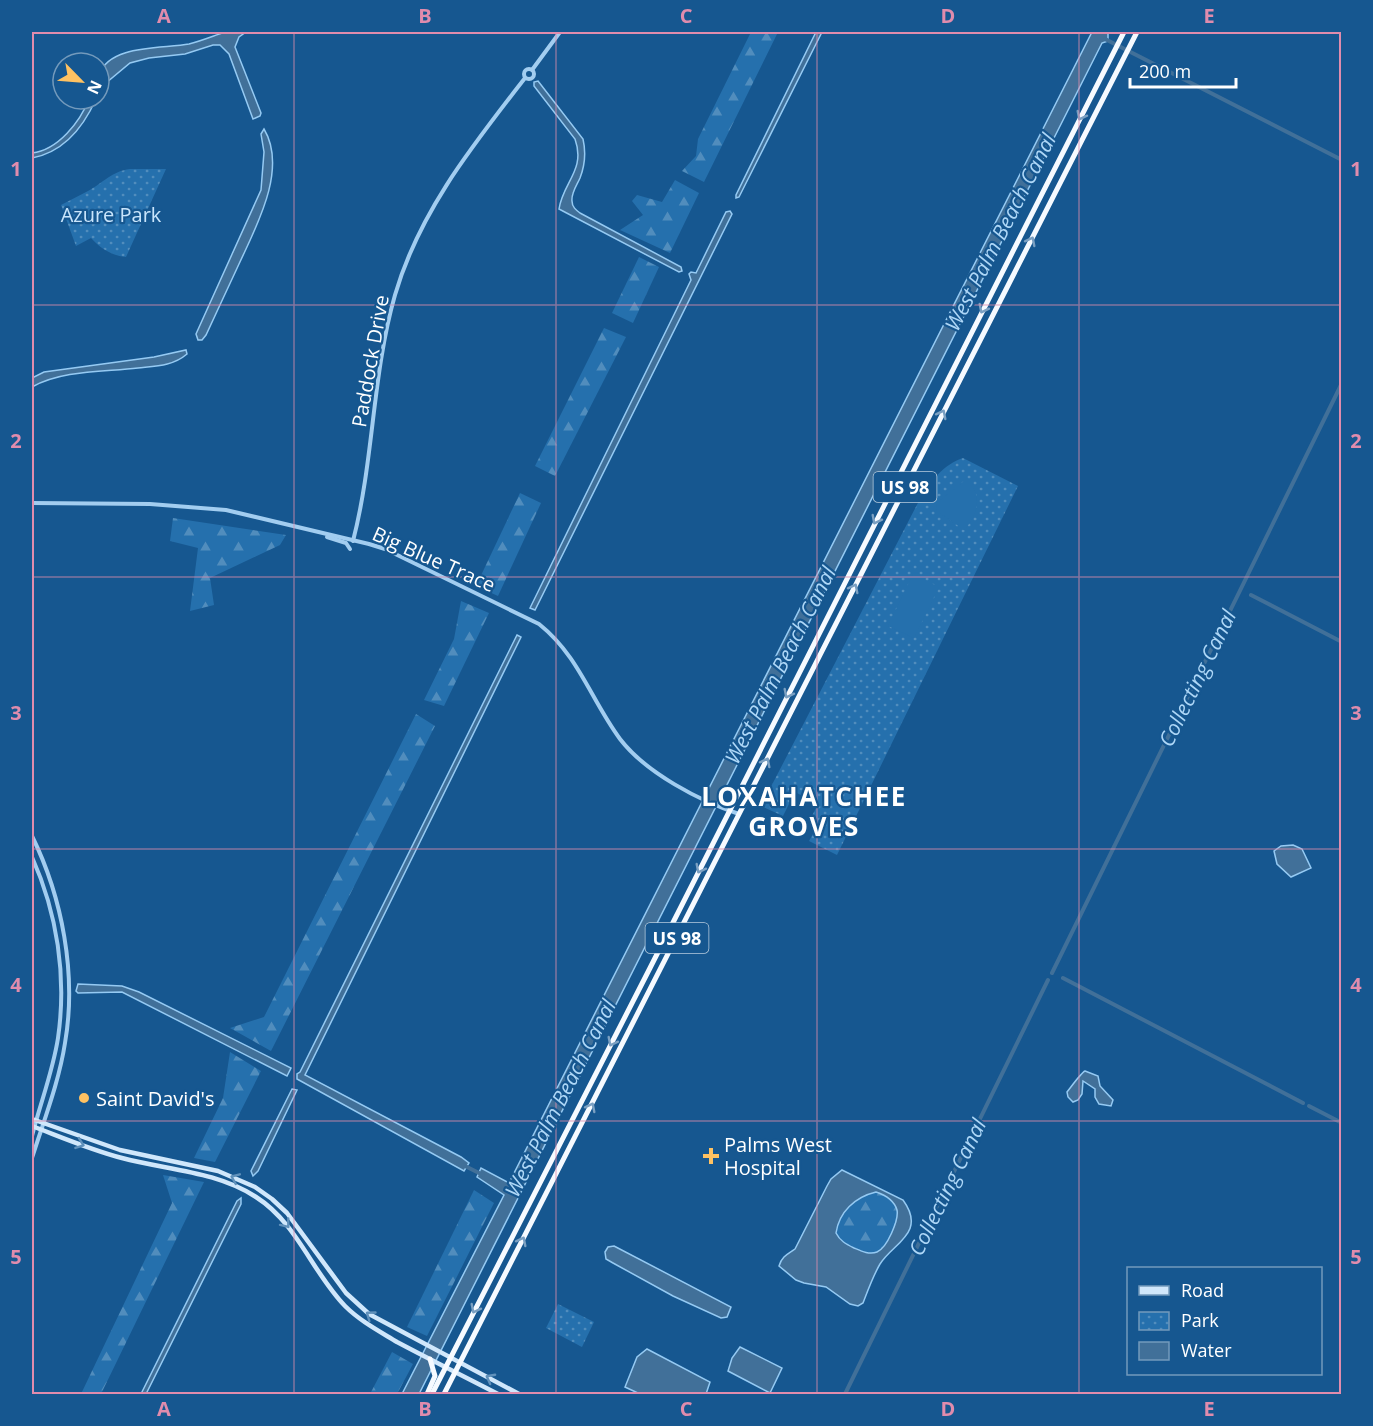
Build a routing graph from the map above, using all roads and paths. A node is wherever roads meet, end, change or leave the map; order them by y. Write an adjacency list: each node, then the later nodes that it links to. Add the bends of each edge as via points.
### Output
1 (560, 32): 6 (street, Paddock Drive, via 532,70 532,77 525,78 442,191 405,264 387,328 366,484)
2 (1124, 32): 8 (highway, US 98, one-way to 8)
3 (1137, 32): 9 (highway, US 98, one-way to 3)
4 (32, 503): 5 (street, Big Blue Trace, via 198,507)
5 (324, 534): 6 (street, Big Blue Trace); 7 (street, via 346,543)
6 (353, 541): 8 (street, Big Blue Trace, via 385,549 539,624 571,656 629,749 654,770)
7 (350, 549)
8 (729, 811): 9 (street, Big Blue Trace); 20 (highway, US 98, one-way to 20)
9 (740, 815): 22 (highway, US 98, one-way to 9)
10 (32, 836): 13 (street, via 53,885 62,919 69,994 64,1050)
11 (32, 857): 12 (street, via 57,936 61,994 58,1038)
12 (34, 1119): 13 (main road); 14 (street)
13 (44, 1123): 15 (street); 17 (main road)
14 (33, 1127): 15 (main road); 16 (street)
15 (41, 1130): 18 (street); 19 (main road, one-way to 19)
16 (32, 1136)
17 (108, 1146): 19 (main road); 20 (main road, one-way to 17, via 379,1321 359,1306 287,1213 255,1187 212,1169)
18 (32, 1158)
19 (119, 1158): 21 (main road, one-way to 21, via 210,1177 255,1196 284,1221 345,1306 360,1319)
20 (450, 1358): 22 (main road); 23 (highway, US 98)
21 (430, 1359): 23 (main road); 25 (highway, via 435,1377)
22 (460, 1363): 24 (highway, US 98); 28 (main road, one-way to 22)
23 (446, 1367): 24 (main road); 25 (highway, US 98)
24 (455, 1372): 26 (highway, US 98); 27 (main road)
25 (430, 1395)
26 (444, 1395)
27 (498, 1395)
28 (519, 1395)

